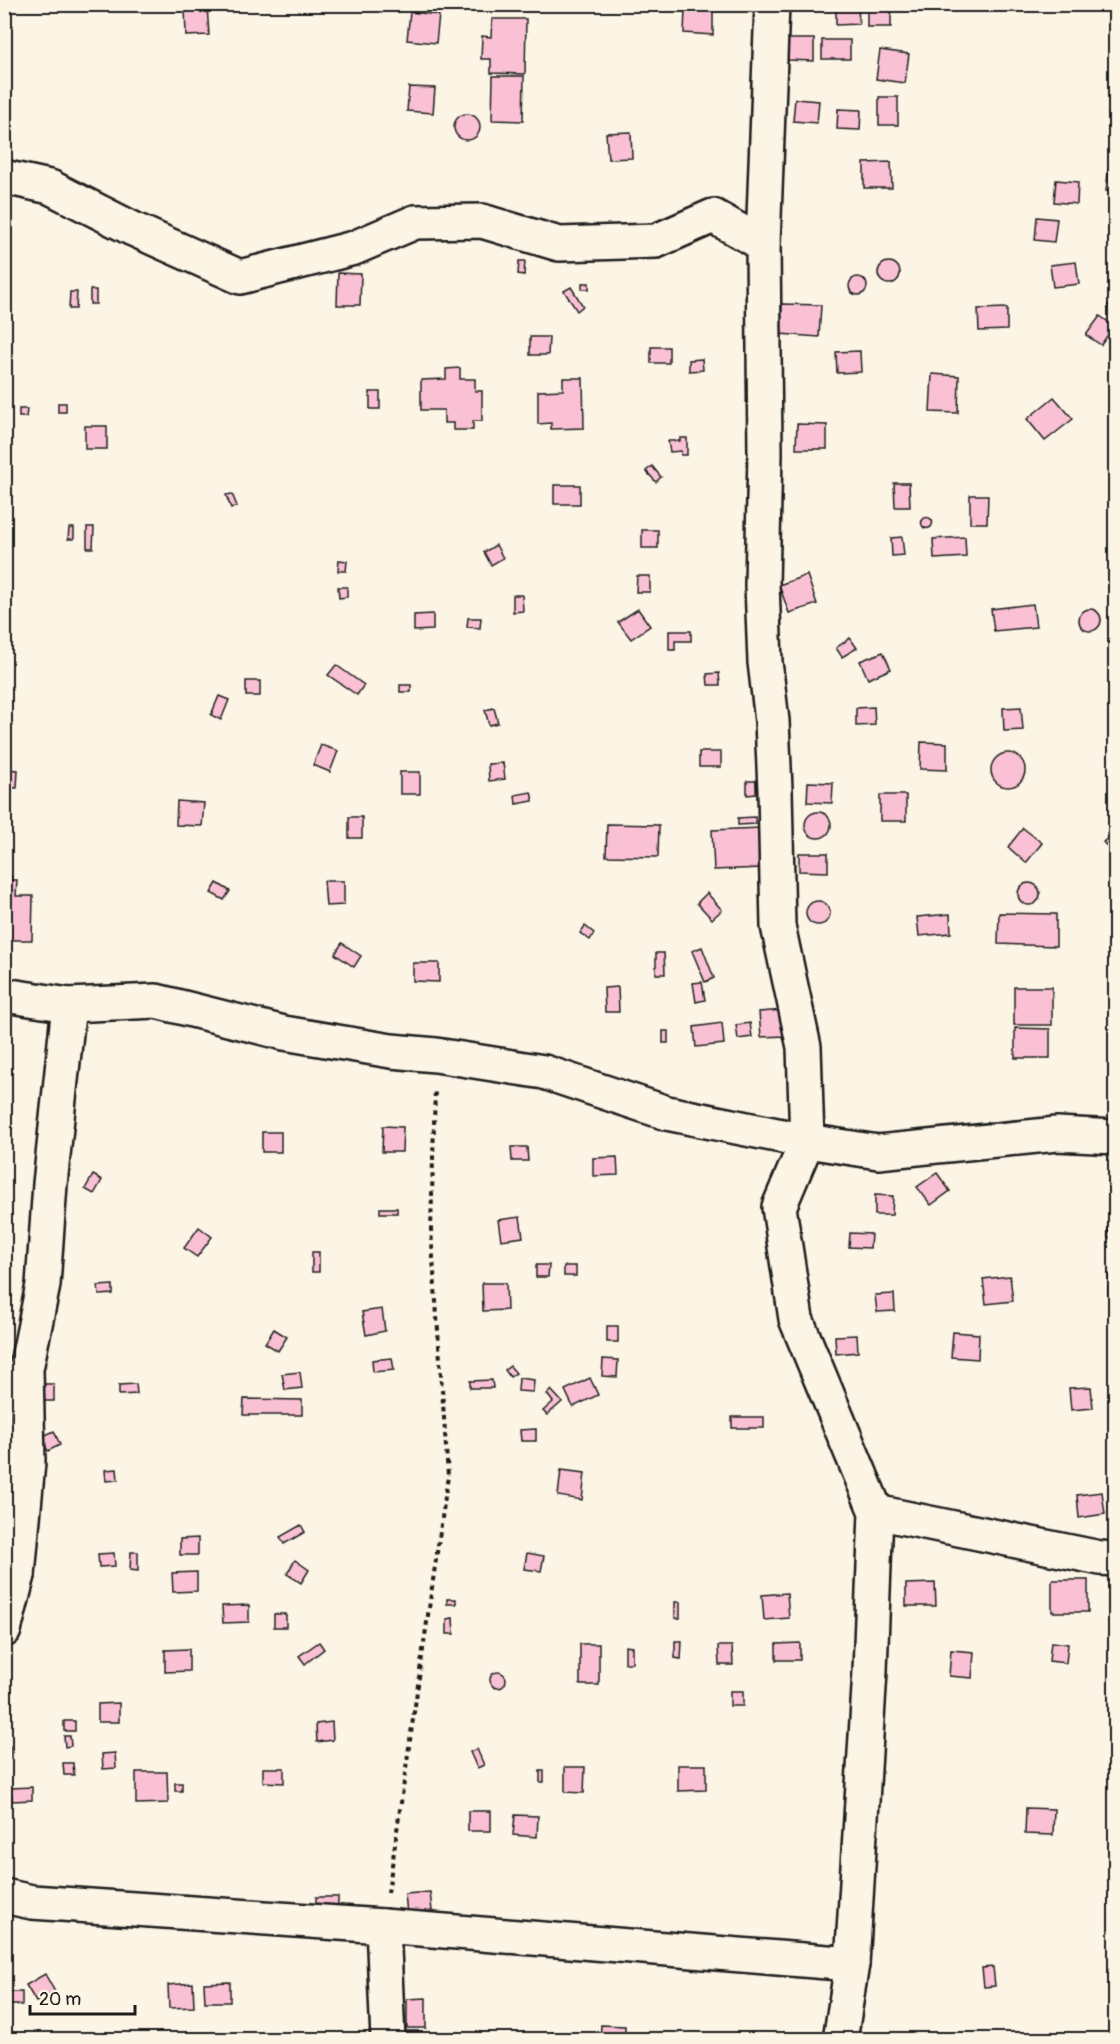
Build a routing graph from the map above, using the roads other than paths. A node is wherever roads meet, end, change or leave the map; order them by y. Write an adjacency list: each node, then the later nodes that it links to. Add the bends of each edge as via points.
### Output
1 (772, 4): 3 (street)
2 (4, 177): 3 (street, via 50,187 240,277 354,248 415,222 482,221 559,244 656,241 713,216)
3 (763, 244): 7 (street, via 762,585 775,790 777,926 804,1047)
4 (4, 995): 5 (street)
5 (69, 1005): 7 (street, via 156,1001 284,1033 544,1072 667,1113); 10 (street, via 43,1285 26,1369 28,1462)
6 (1116, 1137): 7 (street, via 1057,1134 878,1152)
7 (807, 1141): 8 (street, via 779,1207 796,1319)
8 (876, 1512): 9 (street); 14 (street)
9 (1116, 1559)
10 (11, 1575): 11 (street)
11 (4, 1630)
12 (4, 1896): 13 (street, via 32,1902)
13 (383, 1926): 14 (street); 15 (street)
14 (852, 1964): 16 (street)
15 (388, 2040)
16 (840, 2040)

